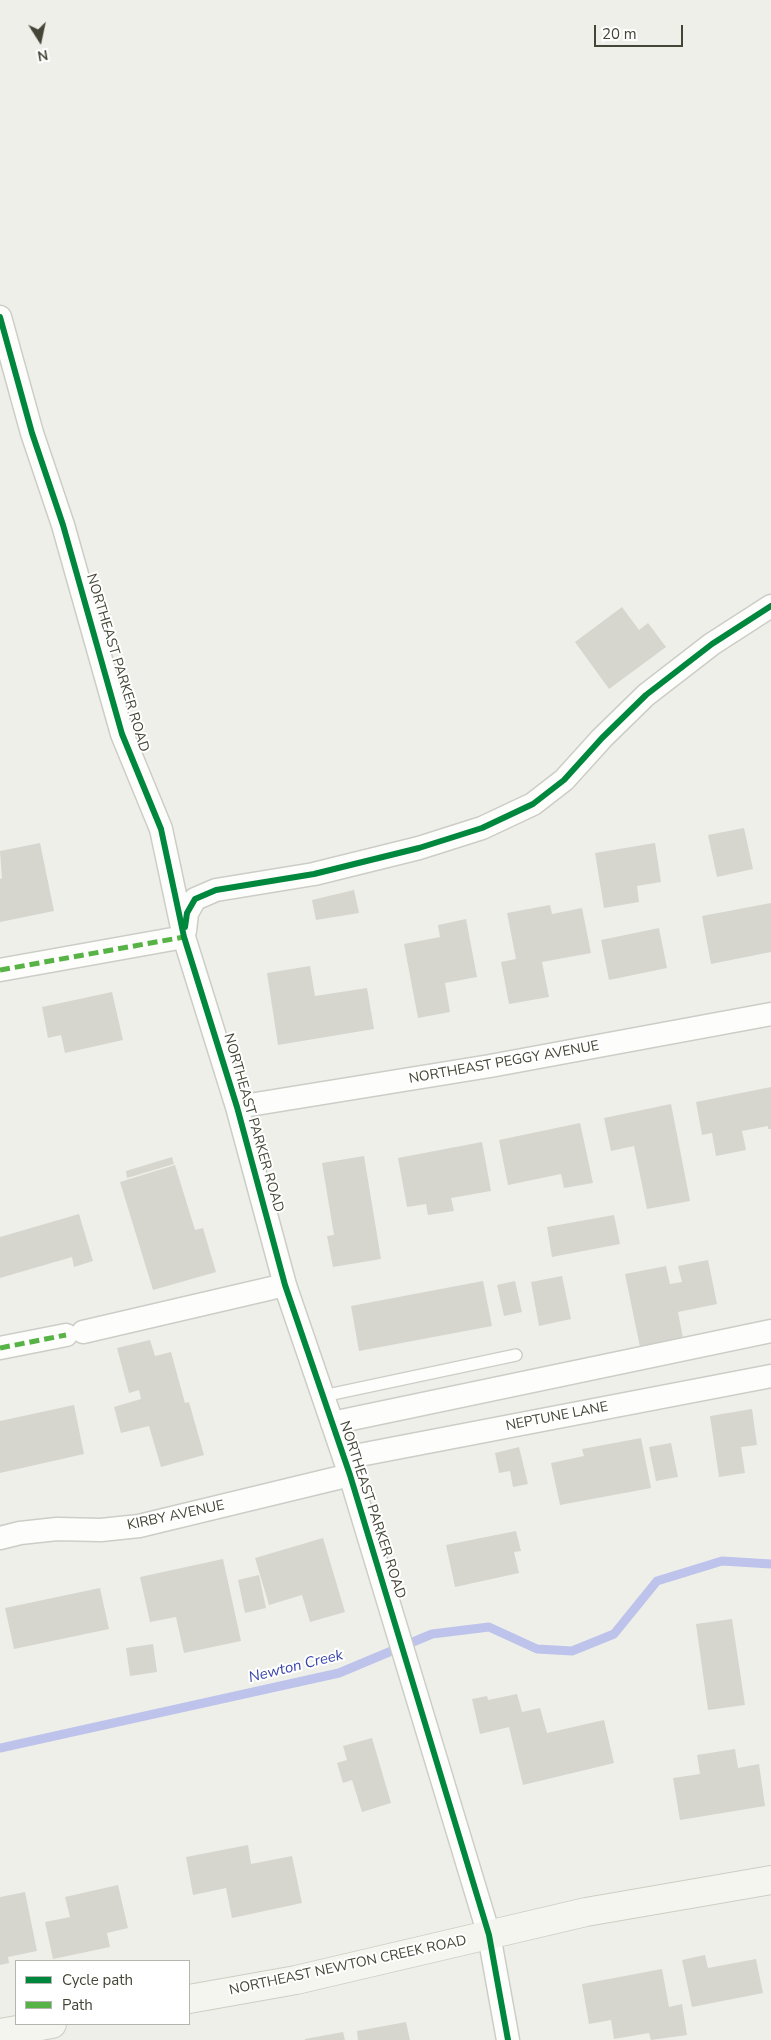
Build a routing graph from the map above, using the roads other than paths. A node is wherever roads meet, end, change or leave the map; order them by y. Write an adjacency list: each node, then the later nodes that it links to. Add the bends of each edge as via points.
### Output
1 (0, 317): 3 (street, NORTHEAST PARKER ROAD, via 122,734 161,829)
2 (771, 606): 3 (street, via 712,644 646,695 564,780 532,804 482,828 419,848 314,874 216,890 195,899 186,913)
3 (184, 937): 4 (street); 6 (street, NORTHEAST PARKER ROAD)
4 (0, 970)
5 (771, 1014): 6 (street, NORTHEAST PEGGY AVENUE, via 490,1066)
6 (236, 1107): 7 (street, NORTHEAST PARKER ROAD)
7 (285, 1285): 9 (street); 12 (street, NORTHEAST PARKER ROAD)
8 (771, 1331): 13 (street)
9 (0, 1348)
10 (516, 1355): 12 (lane)
11 (771, 1376): 14 (street, NEPTUNE LANE)
12 (323, 1396): 13 (street, NORTHEAST PARKER ROAD)
13 (332, 1422): 14 (street, NORTHEAST PARKER ROAD)
14 (347, 1467): 15 (street, KIRBY AVENUE, via 138,1526 102,1530 57,1529); 17 (street, NORTHEAST PARKER ROAD)
15 (0, 1538)
16 (771, 1880): 17 (street, NORTHEAST NEWTON CREEK ROAD, via 586,1912)
17 (489, 1935): 18 (street, NORTHEAST NEWTON CREEK ROAD, via 296,1980); 21 (street, NORTHEAST PARKER ROAD)
18 (190, 1999)
19 (46, 2025): 20 (street)
20 (0, 2033)
21 (508, 2040)

